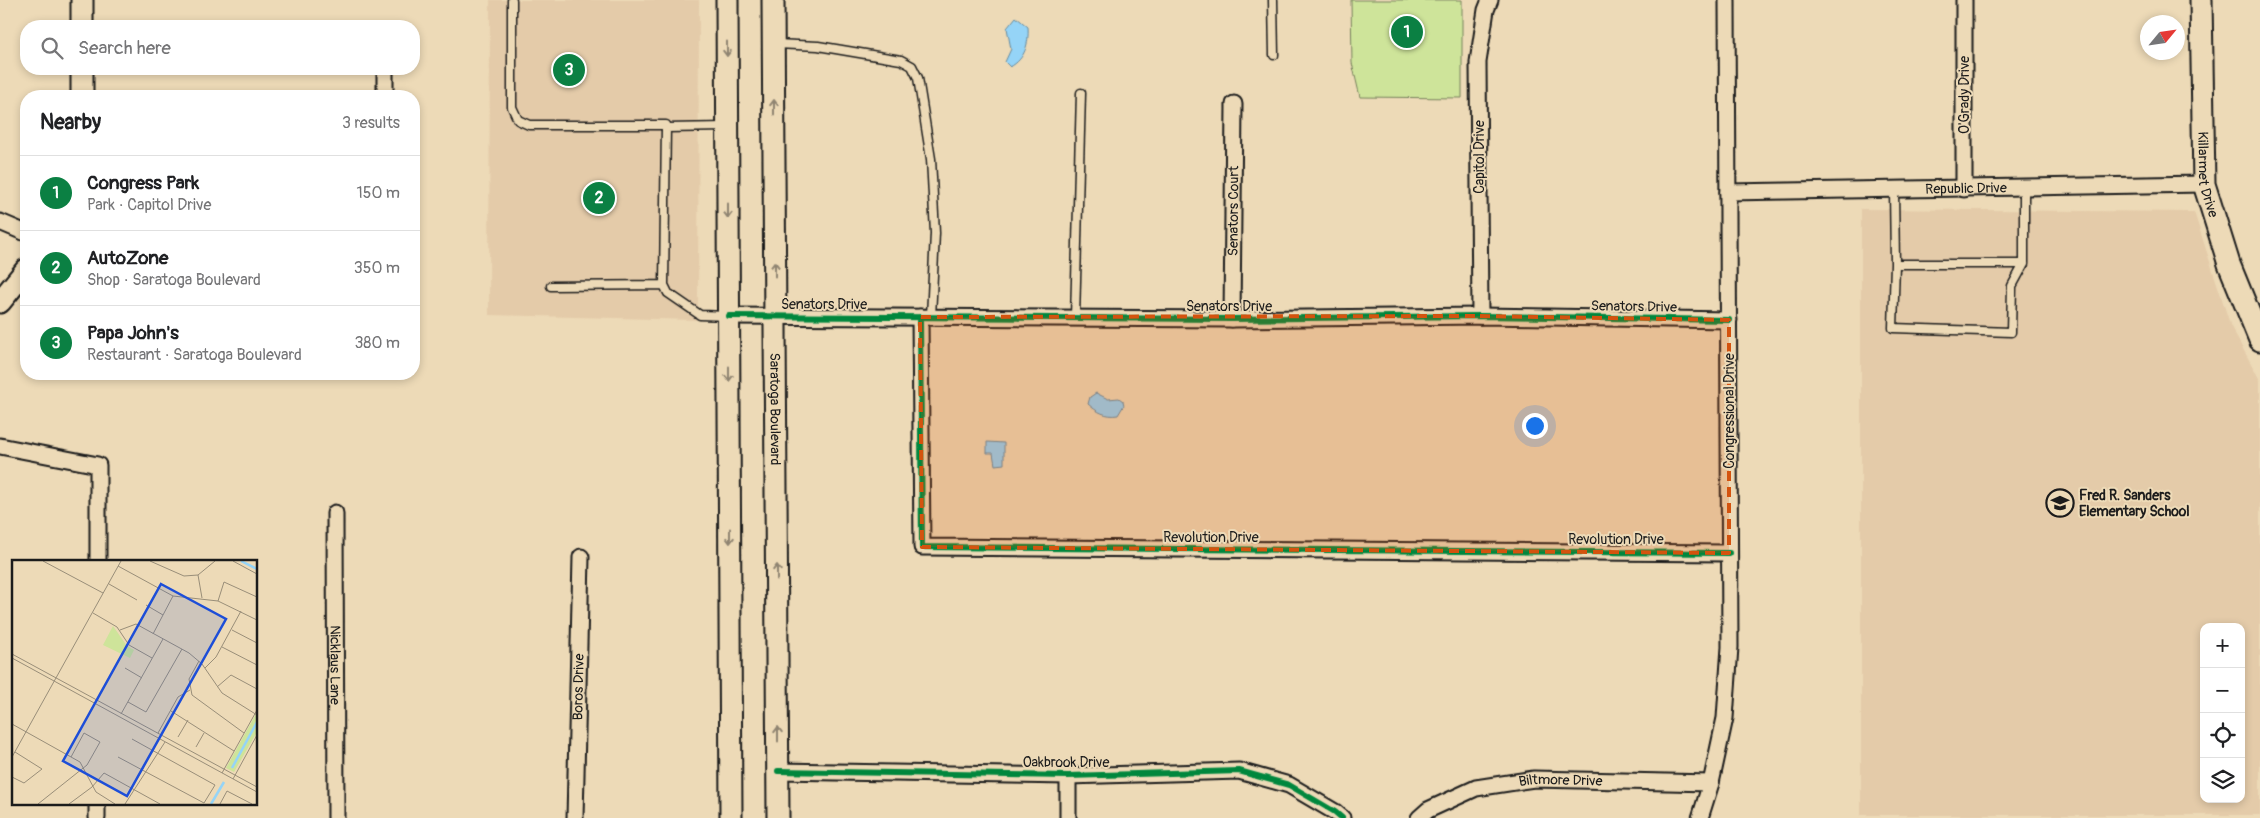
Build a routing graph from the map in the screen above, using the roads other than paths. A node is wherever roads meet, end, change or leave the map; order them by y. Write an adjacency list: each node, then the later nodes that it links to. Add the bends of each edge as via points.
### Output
1 (82, 0): 10 (main road)
2 (512, 0): 20 (lane, via 512,108 518,120 529,125 666,125)
3 (727, 0): 19 (main road, one-way to 19)
4 (773, 0): 11 (main road, Saratoga Boulevard)
5 (1273, 0): 12 (lane)
6 (1490, 0): 36 (street, Capitol Drive, via 1478,62)
7 (1727, 0): 25 (street, Congressional Drive)
8 (1964, 0): 23 (street, O'Grady Drive)
9 (2201, 0): 21 (main road, Killarmet Drive)
10 (82, 20)
11 (773, 44): 35 (main road, Saratoga Boulevard, one-way to 11); 37 (lane, via 818,46 900,60 912,66 918,78 931,159 935,234)
12 (1274, 55)
13 (82, 75): 15 (main road)
14 (385, 75): 16 (street)
15 (82, 90)
16 (385, 90)
17 (1081, 93): 38 (lane)
18 (1234, 104): 39 (street, Senators Court)
19 (728, 127): 20 (lane); 34 (main road, one-way to 34)
20 (666, 128): 31 (lane)
21 (2204, 184): 22 (street, Republic Drive); 41 (main road, Killarmet Drive, via 2229,264)
22 (2024, 188): 23 (street, Republic Drive); 29 (lane)
23 (1964, 189): 24 (street, Republic Drive)
24 (1894, 190): 25 (street, Republic Drive); 28 (lane)
25 (1728, 192): 40 (street, Congressional Drive)
26 (0, 222): 27 (street)
27 (20, 230)
28 (1894, 264): 29 (lane); 29 (lane, via 1893,328 2011,332 2012,286)
29 (2024, 264)
30 (20, 277): 33 (main road)
31 (664, 285): 32 (lane); 34 (lane, via 668,293 700,315)
32 (551, 286)
33 (0, 302)
34 (729, 316): 35 (street, Senators Drive); 52 (main road, one-way to 52)
35 (775, 316): 37 (street, Senators Drive); 47 (main road, Saratoga Boulevard, one-way to 35)
36 (1480, 316): 39 (street, Senators Drive); 40 (street, Senators Drive)
37 (926, 317): 38 (street, Senators Drive); 44 (street, Revolution Drive, via 922,547)
38 (1076, 318): 39 (street, Senators Drive)
39 (1232, 319)
40 (1729, 320): 44 (street, Congressional Drive)
41 (2260, 340)
42 (0, 446): 46 (street, via 98,464)
43 (336, 513): 50 (street, Nicklaus Lane)
44 (1729, 553): 49 (street, Congressional Drive, via 1730,656 1725,718)
45 (581, 557): 51 (street, Boros Drive)
46 (98, 560)
47 (778, 771): 48 (street, Oakbrook Drive); 53 (main road, Saratoga Boulevard)
48 (1068, 776): 54 (street); 55 (street, Oakbrook Drive, via 1239,771 1289,785)
49 (1711, 783): 56 (street, Biltmore Drive, via 1534,779 1476,788 1428,810); 57 (street, Congressional Drive)
50 (336, 818)
51 (575, 818)
52 (731, 818)
53 (778, 818)
54 (1068, 818)
55 (1342, 818)
56 (1418, 818)
57 (1700, 818)

